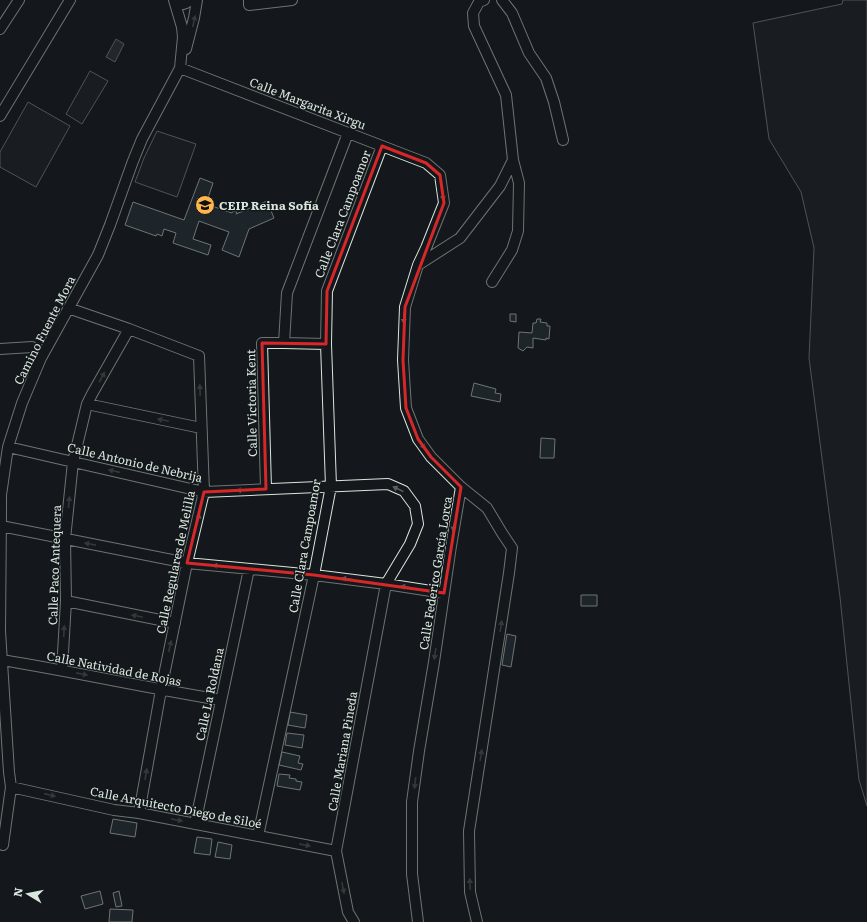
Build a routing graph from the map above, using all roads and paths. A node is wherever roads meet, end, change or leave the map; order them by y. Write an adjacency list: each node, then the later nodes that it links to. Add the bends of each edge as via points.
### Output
1 (19, 0): 9 (street)
2 (70, 0): 11 (street)
3 (197, 0): 10 (street, one-way to 3)
4 (292, 0): 8 (street)
5 (484, 0): 15 (street, via 479,2 473,13 474,26 506,95)
6 (502, 0): 13 (street, via 512,13 529,53 546,78)
7 (181, 1): 10 (street, Camino Fuente Mora, via 183,37)
8 (249, 3)
9 (0, 29)
10 (180, 68): 12 (street, Calle Margarita Xirgu); 19 (street, Camino Fuente Mora, via 142,139 98,255)
11 (0, 114)
12 (348, 133): 14 (street, Calle Margarita Xirgu); 21 (street, via 287,293)
13 (563, 140)
14 (382, 146): 16 (street, Calle Margarita Xirgu); 22 (street, Calle Clara Campoamor, via 327,291)
15 (513, 160): 17 (street, via 500,186 460,238); 18 (street, via 519,183 518,231 512,250)
16 (426, 163): 17 (street, Calle Federico García Lorca, one-way to 17, via 440,175 444,203)
17 (418, 265): 30 (street, Calle Federico García Lorca, one-way to 30, via 405,307 403,360 406,408 418,439 431,457)
18 (492, 282)
19 (68, 308): 20 (street, Calle Regulares de Melilla); 24 (street, Camino Fuente Mora)
20 (129, 329): 25 (street, Calle Paco Antequera, one-way to 20); 26 (street, Calle Regulares de Melilla, one-way to 20, via 198,356)
21 (284, 343): 22 (street); 31 (street, Calle Victoria Kent, via 262,343)
22 (326, 344): 29 (street, Calle Clara Campoamor)
23 (0, 349): 24 (street, via 32,347)
24 (41, 358): 27 (street, Camino Fuente Mora, via 22,403)
25 (87, 404): 26 (street, one-way to 25); 28 (street, Calle Paco Antequera)
26 (201, 428): 32 (street, Calle Regulares de Melilla)
27 (8, 447): 28 (street, Calle Antonio de Nebrija); 33 (street, Camino Fuente Mora)
28 (73, 462): 32 (street, Calle Antonio de Nebrija, one-way to 28); 35 (street, Calle Paco Antequera, one-way to 28)
29 (331, 486): 31 (street, Calle Antonio de Nebrija); 38 (street, Calle Clara Campoamor); 39 (street, Calle Antonio de Nebrija, one-way to 29, via 410,544 418,524 415,506 404,491 388,484)
30 (461, 487): 40 (street, Calle Federico García Lorca, one-way to 40); 56 (street, one-way to 30, via 470,892 469,831 512,548 487,508)
31 (266, 489): 32 (street, Calle Antonio de Nebrija, one-way to 32)
32 (204, 492): 36 (street, Calle Regulares de Melilla, one-way to 32)
33 (1, 495): 34 (street, Camino Fuente Mora)
34 (1, 526): 35 (street); 43 (street, Camino Fuente Mora)
35 (65, 539): 36 (street, one-way to 35); 41 (street, Calle Paco Antequera)
36 (188, 563): 37 (street, one-way to 36); 42 (street, Calle Regulares de Melilla)
37 (249, 569): 38 (street); 47 (street, Calle La Roldana)
38 (314, 575): 39 (street, one-way to 38); 51 (street, Calle Clara Campoamor)
39 (386, 584): 40 (street, one-way to 39); 53 (street, Calle Mariana Pineda)
40 (444, 593): 55 (street, Calle Federico García Lorca, one-way to 55, via 412,802 412,874)
41 (66, 601): 42 (street, one-way to 41); 44 (street, Calle Paco Antequera, one-way to 41)
42 (175, 623): 46 (street, Calle Regulares de Melilla, one-way to 42)
43 (2, 660): 44 (street, Calle Natividad de Rojas); 45 (street, Camino Fuente Mora)
44 (62, 670): 46 (street, Calle Natividad de Rojas, one-way to 46)
45 (2, 677): 48 (street, Camino Fuente Mora)
46 (161, 690): 47 (street, Calle Natividad de Rojas); 49 (street, Calle Regulares de Melilla, one-way to 46)
47 (221, 700): 50 (street, Calle La Roldana)
48 (12, 786): 49 (street, Calle Arquitecto Diego de Siloé, one-way to 49, via 114,810); 52 (street, Camino Fuente Mora)
49 (139, 812): 50 (street, Calle Arquitecto Diego de Siloé, one-way to 50)
50 (195, 824): 51 (street, Calle Arquitecto Diego de Siloé)
51 (258, 836): 53 (street, Calle Arquitecto Diego de Siloé, one-way to 53)
52 (3, 846)
53 (336, 851): 54 (street, Calle Mariana Pineda, one-way to 54, via 348,912)
54 (354, 922)
55 (418, 922)
56 (477, 922)

